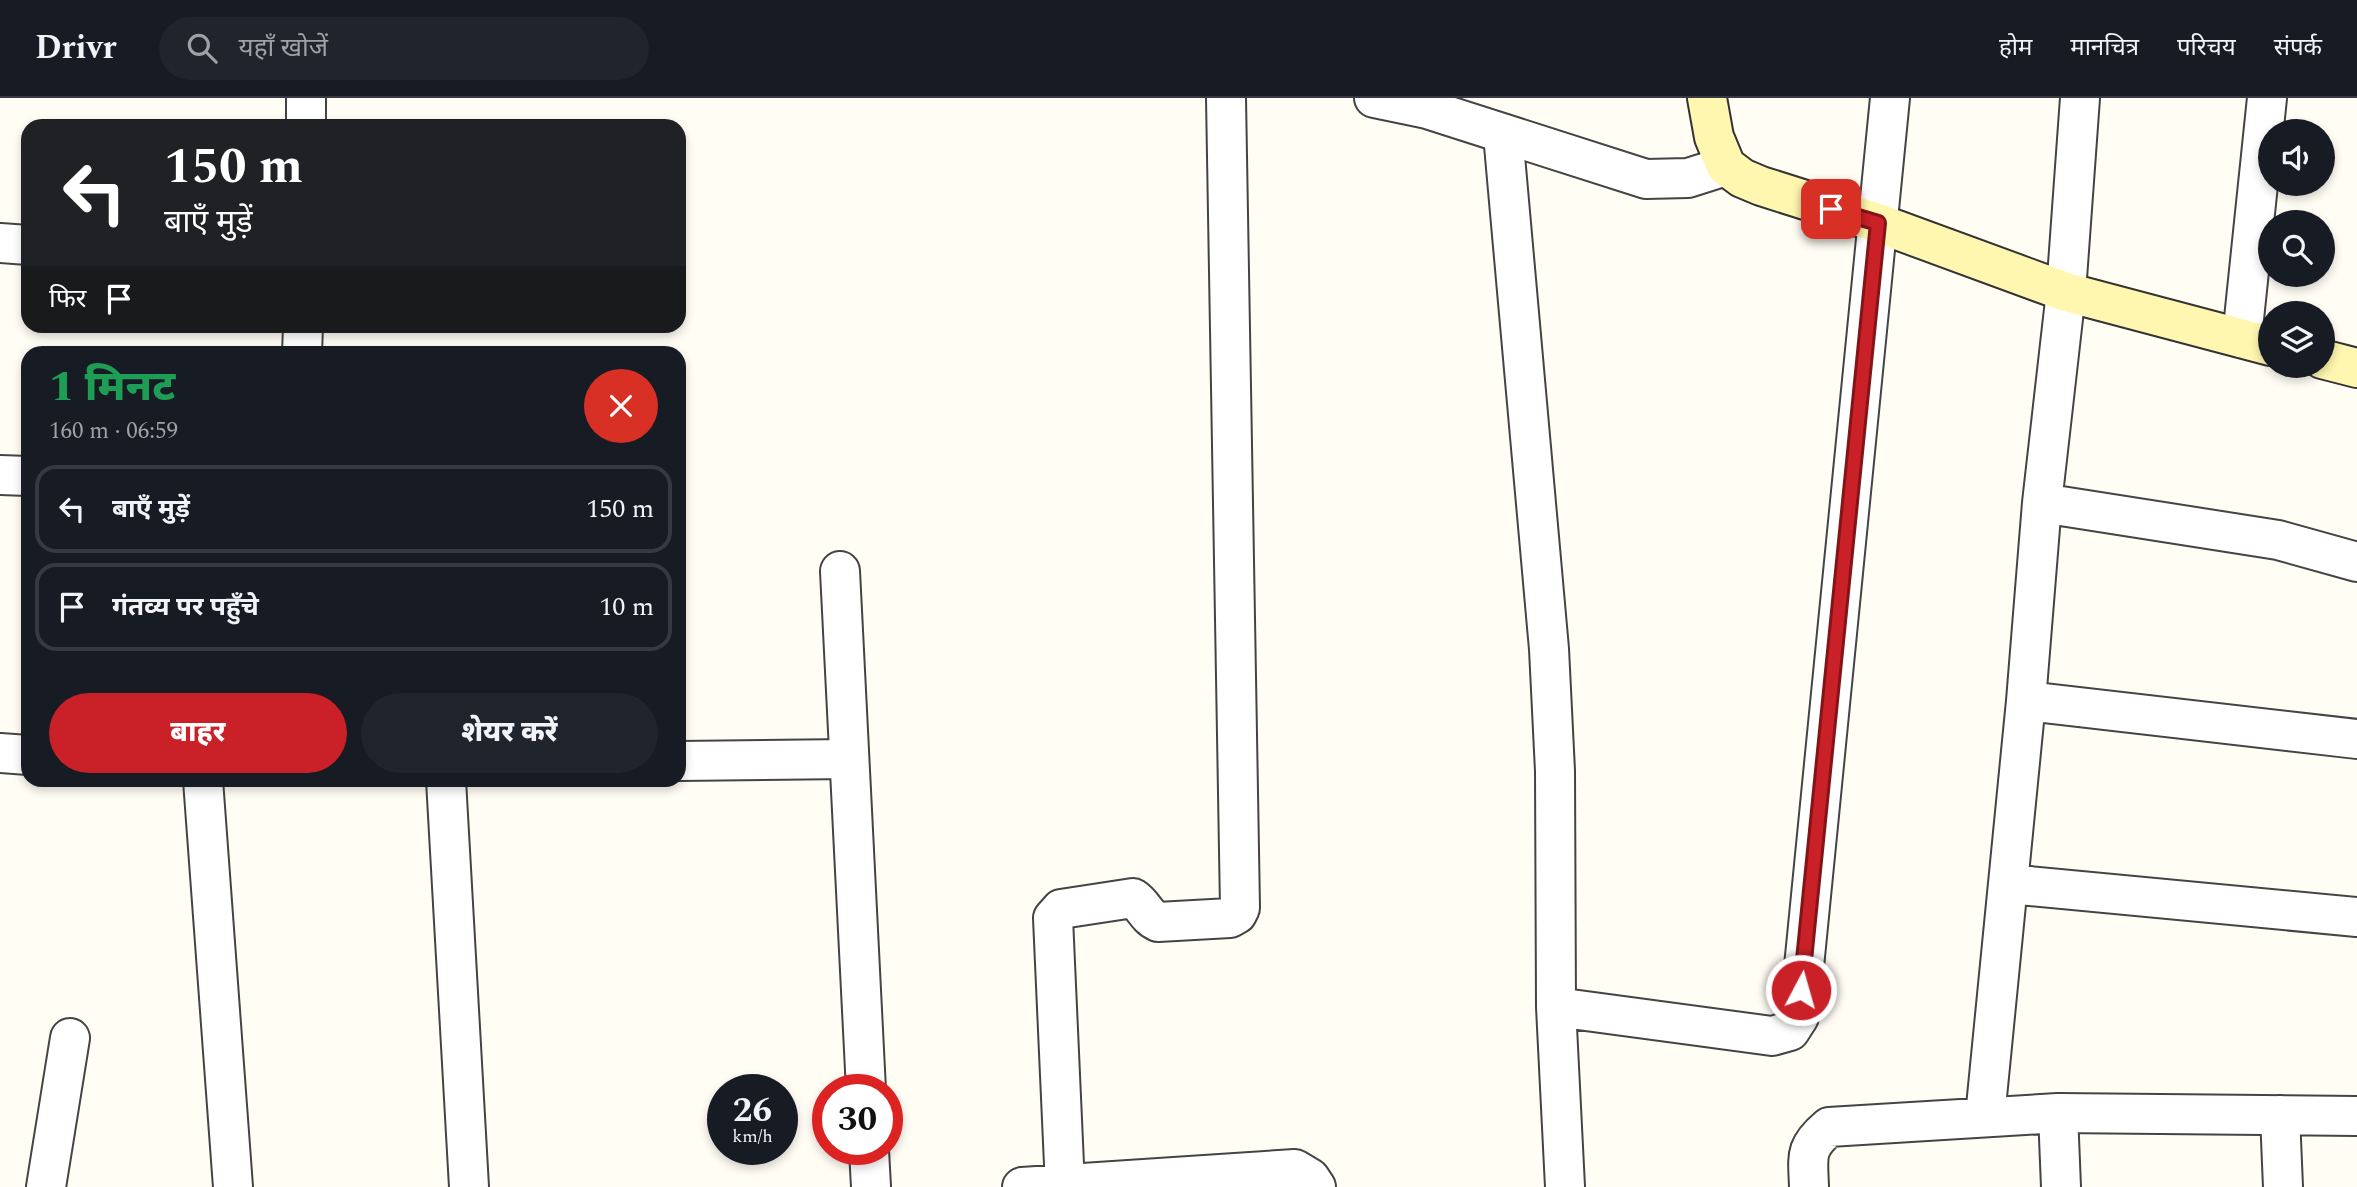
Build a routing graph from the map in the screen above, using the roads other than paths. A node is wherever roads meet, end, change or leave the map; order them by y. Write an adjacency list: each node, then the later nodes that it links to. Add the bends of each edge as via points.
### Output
1 (306, 98): 8 (street)
2 (1226, 98): 41 (street, via 1240,908 1230,918 1158,922 1133,898 1055,913)
3 (1374, 98): 9 (street, via 1427,109)
4 (1707, 98): 10 (main road, via 1714,137)
5 (1890, 98): 11 (street)
6 (2080, 98): 14 (street)
7 (2267, 98): 15 (street)
8 (306, 119)
9 (1503, 134): 10 (street, via 1646,179 1688,178); 33 (street, via 1549,649 1555,771)
10 (1726, 166): 11 (main road, via 1761,186)
11 (1878, 223): 14 (main road); 33 (street, via 1799,1017 1790,1031 1772,1036)
12 (0, 243): 13 (street)
13 (21, 244)
14 (2066, 292): 15 (main road); 20 (street)
15 (2256, 342)
16 (2335, 363): 17 (main road)
17 (2357, 369)
18 (0, 475): 19 (street)
19 (21, 476)
20 (2042, 503): 21 (street, via 2278,540); 23 (street)
21 (2357, 562)
22 (840, 571): 27 (street)
23 (2026, 701): 24 (street); 31 (street)
24 (2357, 739)
25 (0, 752): 26 (street)
26 (21, 754)
27 (849, 759): 28 (street); 35 (street)
28 (686, 761)
29 (204, 787): 43 (street)
30 (446, 787): 44 (street)
31 (2008, 884): 32 (street); 39 (street)
32 (2357, 917)
33 (1556, 1007): 48 (street)
34 (71, 1038): 42 (street)
35 (865, 1074)
36 (2058, 1113): 37 (street); 39 (street); 50 (street)
37 (2280, 1115): 38 (street); 51 (street)
38 (2357, 1116)
39 (1986, 1117): 49 (street, via 1829,1127 1813,1141 1808,1157)
40 (870, 1165): 45 (street)
41 (1065, 1186): 46 (street); 47 (street, via 1295,1169)
42 (46, 1187)
43 (233, 1187)
44 (470, 1187)
45 (871, 1187)
46 (1021, 1187)
47 (1316, 1187)
48 (1565, 1187)
49 (1809, 1187)
50 (2061, 1187)
51 (2283, 1187)

